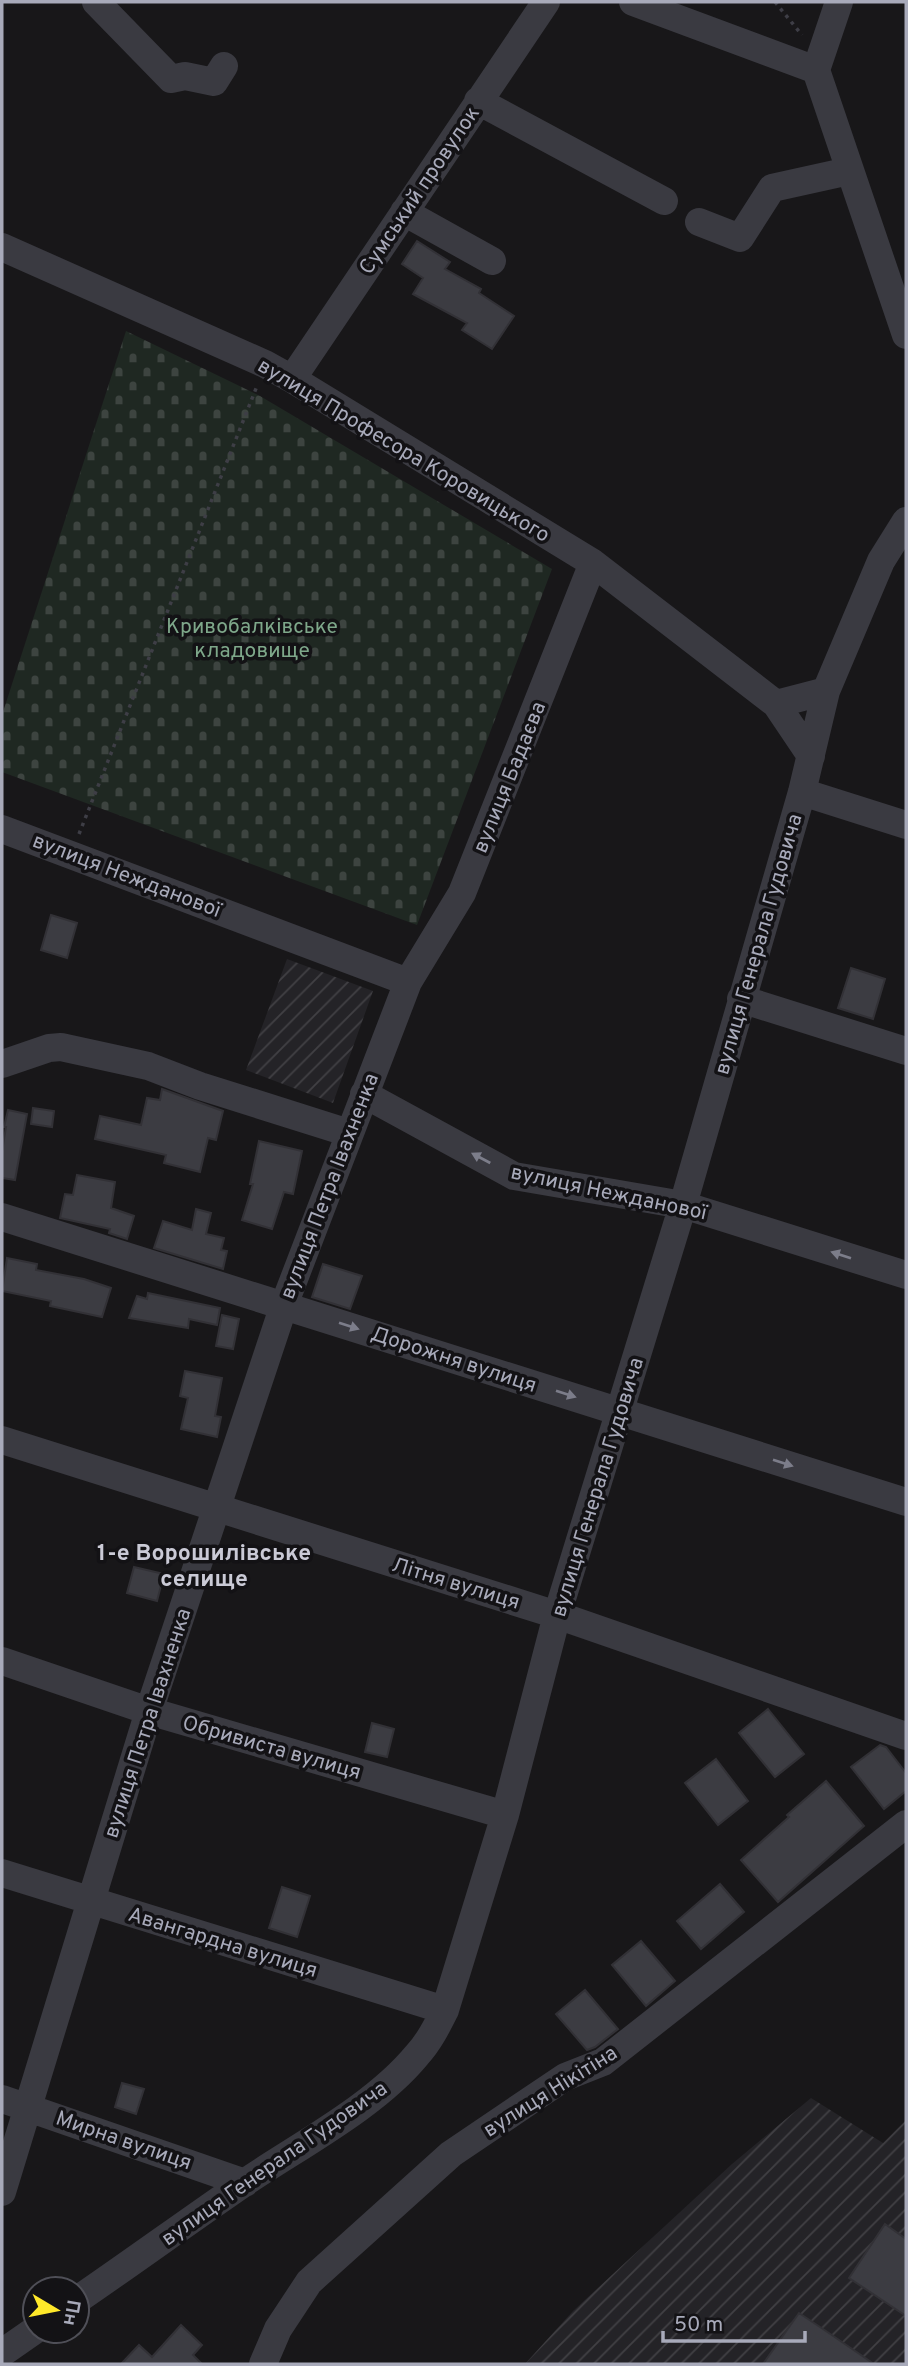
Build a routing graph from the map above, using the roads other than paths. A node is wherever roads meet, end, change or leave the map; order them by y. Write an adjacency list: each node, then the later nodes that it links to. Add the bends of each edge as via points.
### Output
1 (96, 2): 6 (street, via 172,79 185,76 214,82)
2 (546, 2): 7 (street, Сумський провулок)
3 (633, 2): 5 (street)
4 (839, 2): 5 (street)
5 (818, 64): 8 (street)
6 (224, 66)
7 (478, 102): 9 (street); 10 (street, Сумський провулок)
8 (849, 171): 11 (street, via 772,188 740,238); 14 (street)
9 (664, 201)
10 (404, 212): 13 (street); 15 (street, Сумський провулок)
11 (699, 222)
12 (2, 247): 15 (street, вулиця Професора Коровицького)
13 (492, 261)
14 (906, 335)
15 (292, 379): 17 (street, вулиця Професора Коровицького)
16 (906, 521): 18 (street, вулиця Генерала Гудовича)
17 (593, 563): 20 (street, вулиця Професора Коровицького); 25 (street, вулиця Бадаєва, via 473,867)
18 (894, 565): 19 (street, вулиця Генерала Гудовича)
19 (826, 691): 20 (street); 21 (street, вулиця Генерала Гудовича)
20 (776, 704): 21 (street, вулиця Професора Коровицького)
21 (811, 756): 22 (street, вулиця Генерала Гудовича)
22 (802, 792): 23 (street); 26 (street, вулиця Генерала Гудовича)
23 (906, 825)
24 (2, 829): 25 (street, вулиця Нежданової)
25 (408, 982): 29 (street, вулиця Петра Івахненка)
26 (741, 999): 27 (street); 31 (street, вулиця Генерала Гудовича)
27 (906, 1051)
28 (2, 1064): 30 (street, via 61,1047 148,1066)
29 (364, 1094): 30 (street, вулиця Петра Івахненка); 31 (street, вулиця Нежданової, one-way to 29, via 514,1176)
30 (349, 1133): 34 (street, вулиця Петра Івахненка)
31 (683, 1205): 33 (street, вулиця Нежданової, one-way to 31); 35 (street, вулиця Генерала Гудовича)
32 (2, 1217): 34 (street, Дорожня вулиця)
33 (906, 1275)
34 (284, 1305): 35 (street, Дорожня вулиця, one-way to 35); 38 (street, вулиця Петра Івахненка)
35 (620, 1411): 37 (street, Дорожня вулиця, one-way to 37); 39 (street, вулиця Генерала Гудовича)
36 (2, 1440): 38 (street, Літня вулиця)
37 (906, 1502)
38 (216, 1508): 39 (street, Літня вулиця); 41 (street, вулиця Петра Івахненка)
39 (557, 1615): 42 (street, Літня вулиця); 43 (street, вулиця Генерала Гудовича)
40 (2, 1661): 41 (street, Обривиста вулиця)
41 (149, 1711): 43 (street, Обривиста вулиця); 46 (street, вулиця Петра Івахненка)
42 (906, 1736)
43 (505, 1815): 47 (street, вулиця Генерала Гудовича)
44 (906, 1824): 55 (street, вулиця Нікітіна, via 603,2062 565,2077 451,2154 309,2282 278,2329)
45 (2, 1873): 46 (street, Авангардна вулиця)
46 (92, 1902): 47 (street, Авангардна вулиця); 49 (street, вулиця Петра Івахненка)
47 (445, 2010): 50 (street, вулиця Генерала Гудовича, via 434,2032 394,2080)
48 (2, 2099): 49 (street, Мирна вулиця)
49 (29, 2107): 50 (street, Мирна вулиця); 51 (street, вулиця Петра Івахненка)
50 (245, 2183): 52 (street, вулиця Генерала Гудовича)
51 (2, 2192)
52 (91, 2291)
53 (21, 2340): 54 (street)
54 (2, 2353)
55 (263, 2364)

